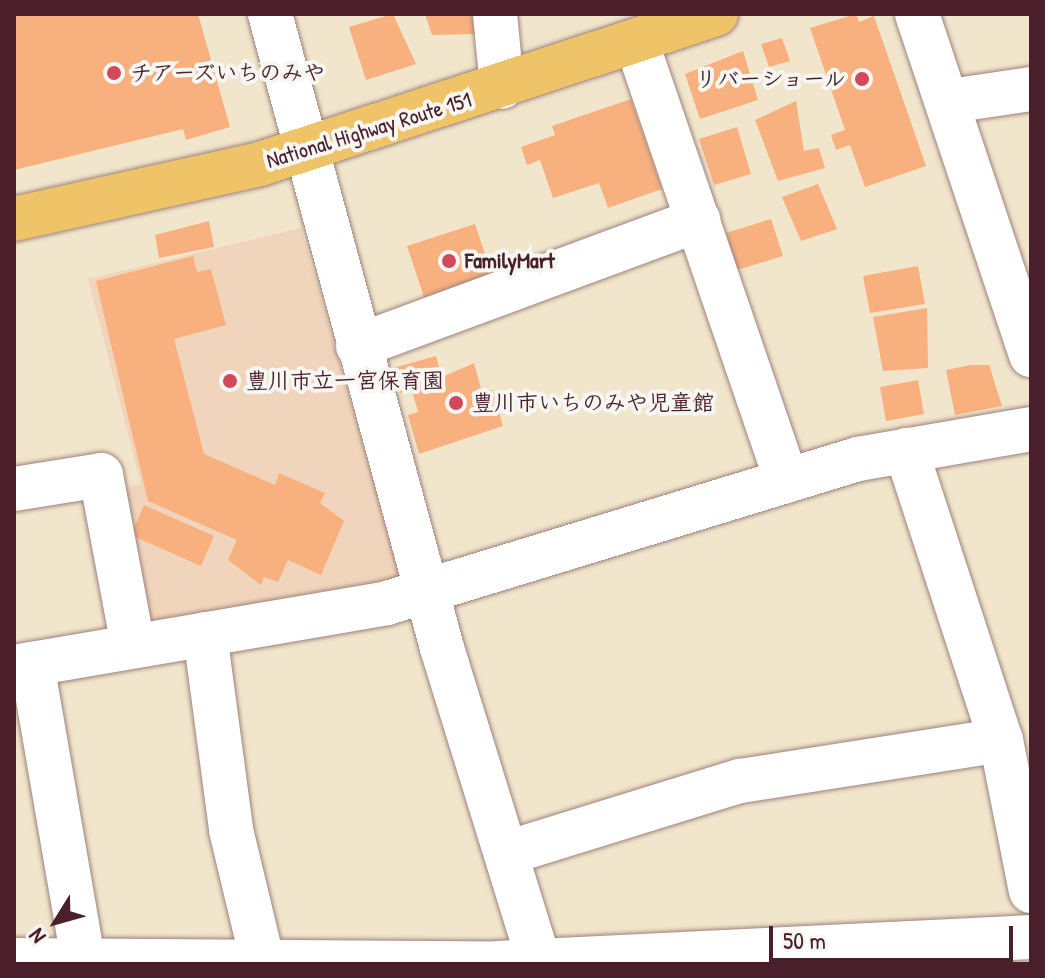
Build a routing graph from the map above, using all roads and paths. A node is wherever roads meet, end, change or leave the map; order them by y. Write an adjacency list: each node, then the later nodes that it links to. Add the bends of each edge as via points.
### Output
1 (270, 14): 9 (street)
2 (495, 14): 6 (street)
3 (716, 14): 5 (highway, National Highway Route 151)
4 (917, 14): 8 (street)
5 (636, 41): 6 (highway, National Highway Route 151); 11 (street)
6 (502, 87): 9 (highway, National Highway Route 151)
7 (1031, 89): 8 (street)
8 (950, 101): 13 (street)
9 (304, 150): 10 (highway, National Highway Route 151); 12 (street)
10 (14, 219)
11 (698, 220): 12 (street); 16 (street)
12 (358, 346): 18 (street)
13 (1031, 355)
14 (1031, 429): 15 (street)
15 (906, 450): 16 (street); 22 (street)
16 (787, 481): 18 (street)
17 (14, 489): 20 (street, via 101,475)
18 (428, 593): 19 (street); 23 (street)
19 (205, 634): 20 (street); 29 (street, via 231,830)
20 (133, 646): 21 (street)
21 (23, 665): 26 (street)
22 (1001, 740): 23 (street, via 740,781); 24 (street)
23 (510, 852): 28 (street)
24 (1031, 891)
25 (1031, 937): 28 (street)
26 (83, 958): 27 (street); 29 (street)
27 (14, 960)
28 (540, 962): 29 (street)
29 (263, 963)

